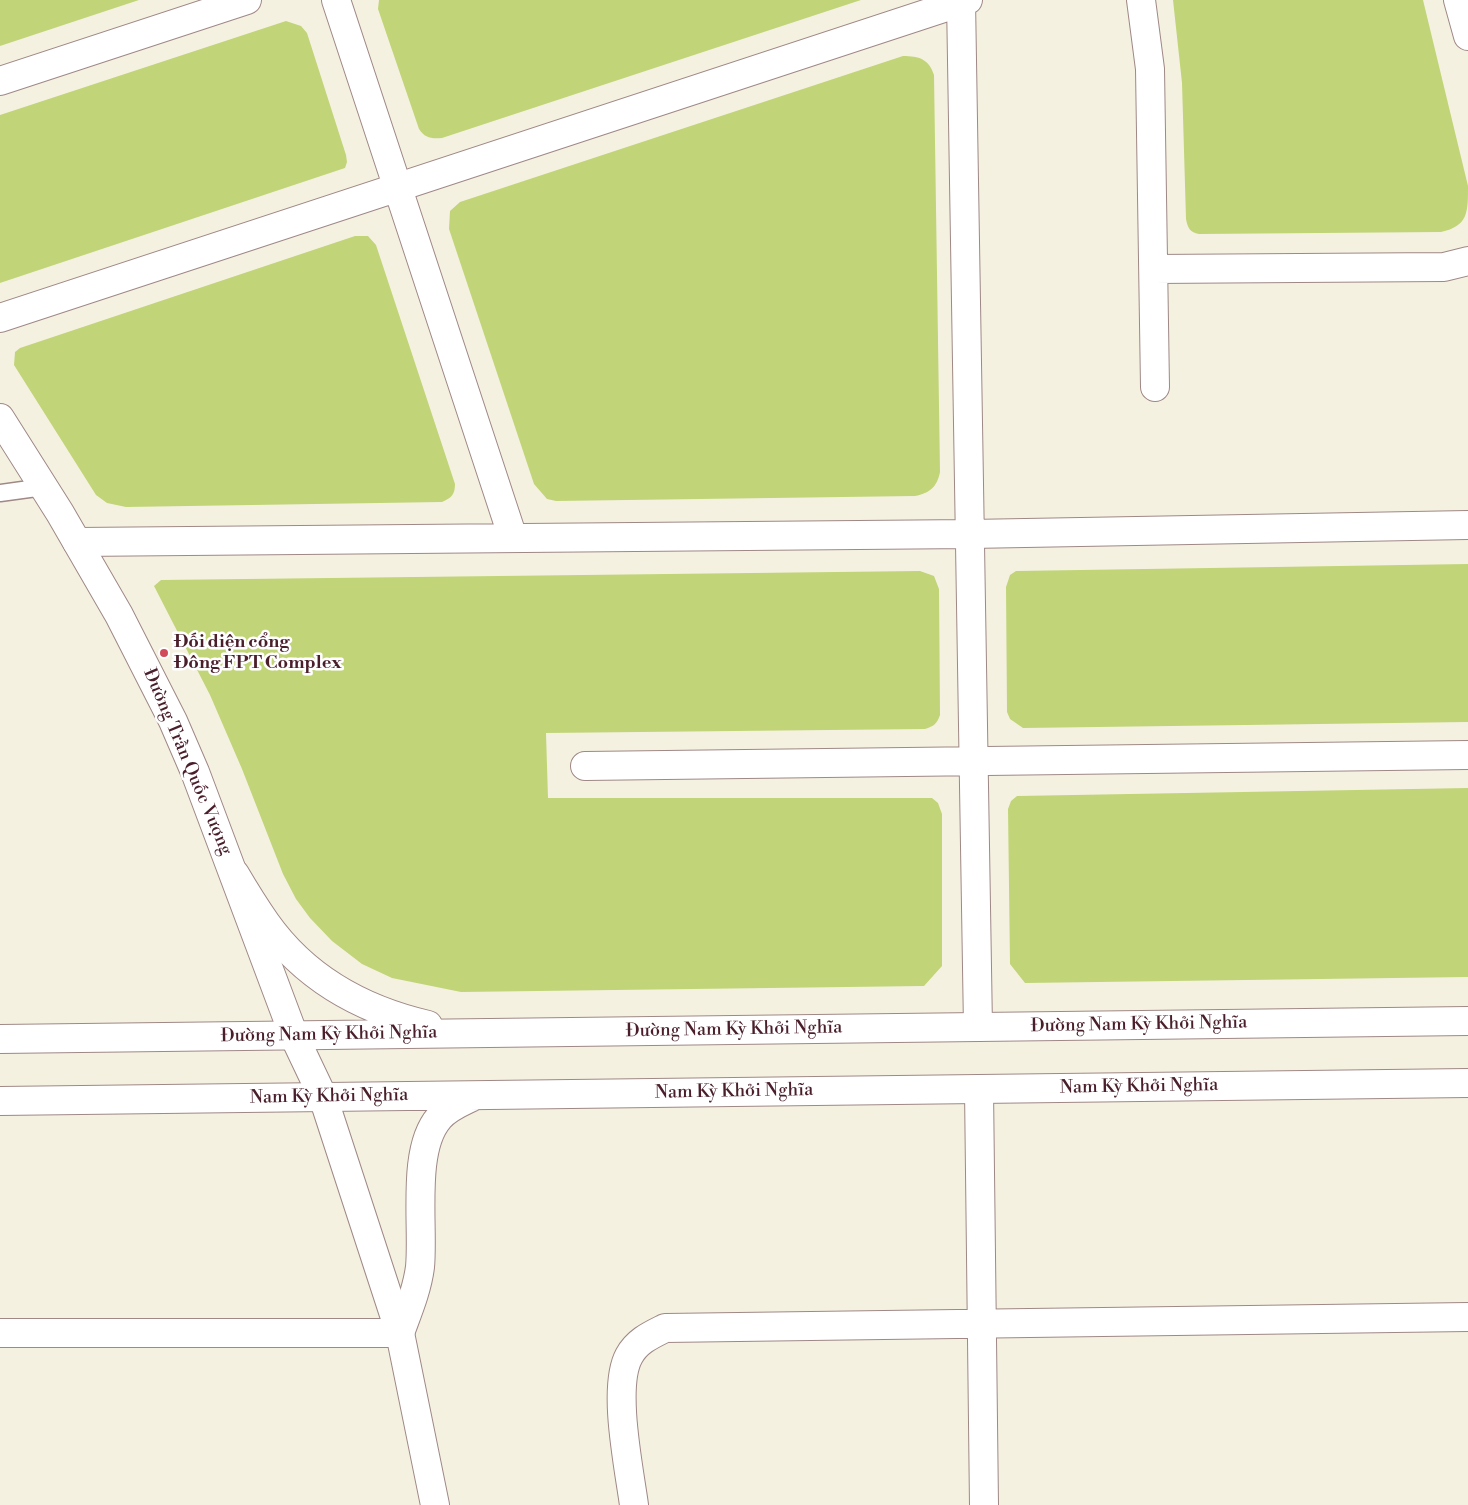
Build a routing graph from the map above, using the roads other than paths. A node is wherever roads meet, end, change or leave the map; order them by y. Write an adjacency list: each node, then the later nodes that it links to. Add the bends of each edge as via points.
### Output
1 (247, 0): 7 (street)
2 (336, 0): 8 (street)
3 (1141, 0): 10 (street, via 1150,69)
4 (1458, 0): 6 (street)
5 (963, 1): 8 (street); 17 (street)
6 (1468, 36)
7 (0, 81)
8 (398, 187): 11 (street); 18 (street)
9 (1468, 261): 10 (street, via 1444,267)
10 (1154, 270): 12 (street)
11 (0, 318)
12 (1155, 387)
13 (0, 418): 14 (street, Đường Trần Quốc Vượng)
14 (44, 488): 15 (lane); 19 (street, Đường Trần Quốc Vượng)
15 (0, 493)
16 (1468, 525): 17 (street)
17 (970, 534): 18 (street); 21 (street)
18 (513, 538): 19 (street)
19 (77, 542): 23 (street, Đường Trần Quốc Vượng, via 119,615 173,721)
20 (1468, 755): 21 (street)
21 (972, 761): 22 (street); 25 (street)
22 (584, 766)
23 (235, 874): 26 (street, via 273,931 326,982 377,1011); 27 (street, Đường Trần Quốc Vượng)
24 (1468, 1021): 25 (street, Đường Nam Kỳ Khởi Nghĩa)
25 (978, 1027): 26 (street, Đường Nam Kỳ Khởi Nghĩa)
26 (466, 1033): 27 (street, Đường Nam Kỳ Khởi Nghĩa)
27 (294, 1036): 28 (street, Đường Nam Kỳ Khởi Nghĩa); 32 (street, Đường Trần Quốc Vượng)
28 (0, 1039)
29 (1468, 1083): 30 (street, Nam Kỳ Khởi Nghĩa)
30 (979, 1089): 31 (street, Nam Kỳ Khởi Nghĩa); 35 (street)
31 (476, 1096): 32 (street, Nam Kỳ Khởi Nghĩa); 37 (street, via 455,1105 439,1118 429,1134 423,1155 419,1275)
32 (322, 1097): 33 (street, Nam Kỳ Khởi Nghĩa); 37 (street, Đường Trần Quốc Vượng)
33 (0, 1101)
34 (1468, 1318): 35 (street)
35 (982, 1324): 39 (street, via 689,1326 665,1328 644,1338 629,1355 623,1373 621,1397); 40 (street)
36 (0, 1332): 37 (street)
37 (400, 1333): 38 (street, Đường Trần Quốc Vượng)
38 (435, 1505)
39 (634, 1505)
40 (984, 1505)

